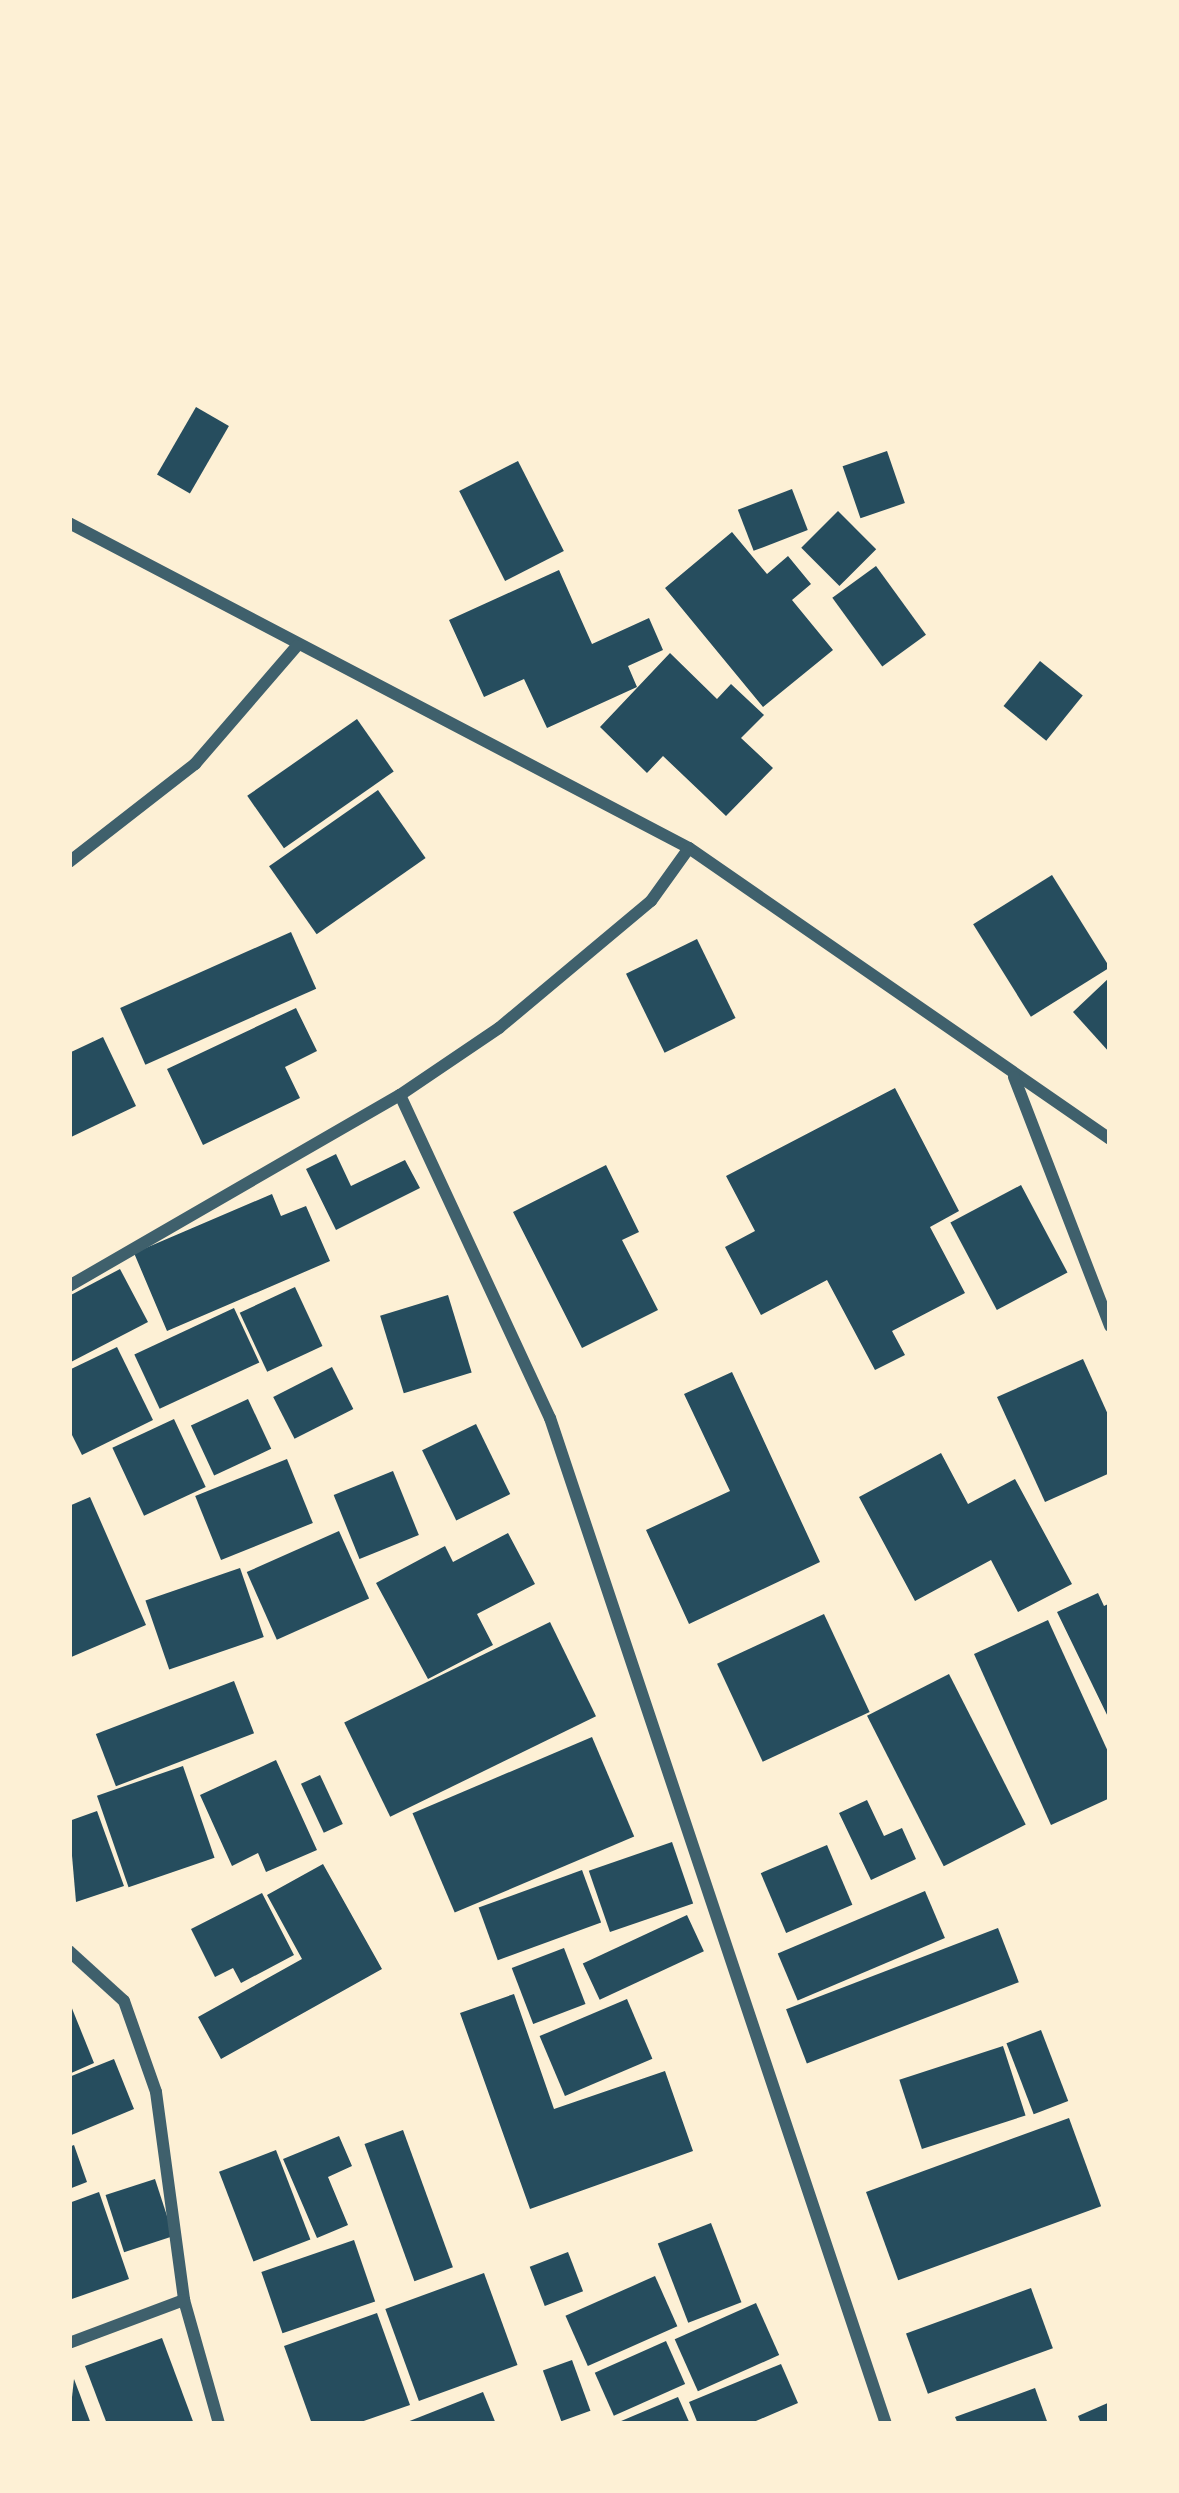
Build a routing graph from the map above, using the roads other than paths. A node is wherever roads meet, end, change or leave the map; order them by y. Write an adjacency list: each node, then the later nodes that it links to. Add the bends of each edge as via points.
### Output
1 (69, 523): 2 (street)
2 (297, 646): 3 (street); 4 (street, via 195,764)
3 (689, 848): 5 (street); 6 (street, via 651,901 590,955)
4 (69, 862)
5 (1014, 1077): 7 (street); 9 (street)
6 (400, 1095): 8 (street); 14 (street, via 550,1418)
7 (1110, 1139)
8 (69, 1286)
9 (1110, 1326)
10 (69, 1951): 11 (street, via 124,2001 157,2092)
11 (184, 2300): 12 (street); 13 (street)
12 (69, 2344)
13 (218, 2424)
14 (886, 2424)

